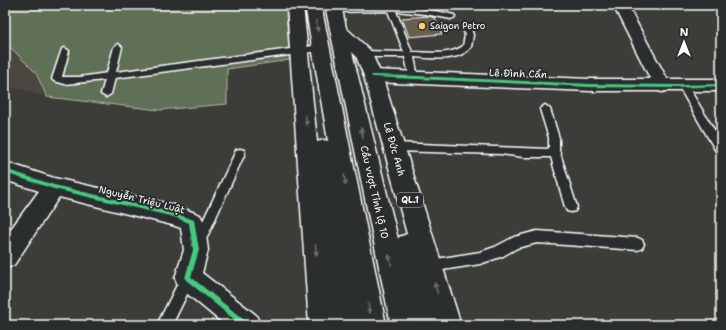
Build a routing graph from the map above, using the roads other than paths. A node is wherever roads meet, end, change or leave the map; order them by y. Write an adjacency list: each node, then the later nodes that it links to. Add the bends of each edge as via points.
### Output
1 (295, 5): 12 (main road)
2 (313, 5): 10 (main road, one-way to 10)
3 (620, 5): 20 (street)
4 (333, 7): 5 (lane); 8 (main road, QL.1)
5 (390, 10): 6 (lane, via 438,13); 14 (lane)
6 (451, 18)
7 (467, 28): 14 (lane, via 467,47 459,53)
8 (340, 31): 13 (main road, Lê Đức Anh / QL.1); 18 (main road, Cầu vượt Tỉnh lộ 10 / QL.1, via 346,60)
9 (118, 47): 15 (lane)
10 (320, 48): 12 (lane); 17 (main road); 17 (main road)
11 (65, 51): 15 (lane, via 57,79 65,81)
12 (300, 51): 15 (lane); 17 (main road)
13 (364, 54): 14 (lane); 18 (main road, Lê Đức Anh / QL.1)
14 (408, 54): 16 (lane)
15 (111, 76): 22 (lane)
16 (413, 77): 18 (main road, Lê Đình Cẩn); 20 (main road, Lê Đình Cẩn)
17 (318, 80): 38 (main road, one-way to 38); 39 (main road, via 322,133); 40 (main road, one-way to 40)
18 (364, 82): 24 (main road, Lê Đức Anh / QL.1); 41 (main road, Cầu vượt Tỉnh lộ 10 / QL.1, one-way to 18); 42 (main road, Cầu vượt Tỉnh lộ 10 / QL.1)
19 (721, 85): 21 (main road, Lê Đình Cẩn)
20 (662, 86): 21 (main road, Lê Đình Cẩn)
21 (684, 86): 26 (lane)
22 (106, 94)
23 (545, 109): 25 (lane, via 554,138)
24 (394, 147): 25 (lane, via 522,153 549,153); 34 (main road, Lê Đức Anh / QL.1)
25 (554, 150): 30 (lane)
26 (721, 150)
27 (240, 153): 32 (lane)
28 (5, 171): 29 (street, Nguyễn Triệu Luật)
29 (54, 187): 32 (street, Nguyễn Triệu Luật, via 174,215 192,222); 33 (street)
30 (571, 207)
31 (638, 244): 34 (lane, via 536,237 514,243 480,258)
32 (196, 250): 35 (street, Nguyễn Triệu Luật)
33 (5, 257)
34 (430, 266): 43 (main road, Lê Đức Anh / QL.1, one-way to 34)
35 (188, 278): 36 (lane); 37 (street)
36 (164, 325)
37 (245, 325)
38 (323, 325)
39 (351, 325)
40 (372, 325)
41 (405, 325)
42 (429, 325)
43 (447, 325)

